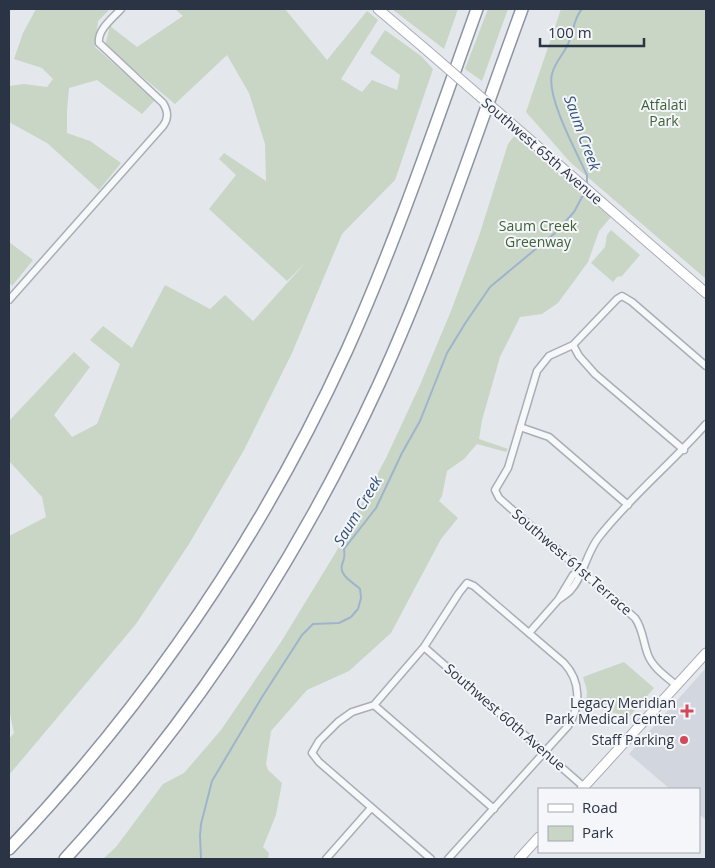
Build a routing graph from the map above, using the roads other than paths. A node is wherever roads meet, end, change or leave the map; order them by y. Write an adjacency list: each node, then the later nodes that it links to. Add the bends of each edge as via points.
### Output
1 (121, 9): 6 (street, via 102,30 99,43 163,103 167,119)
2 (378, 9): 5 (main road, Southwest 65th Avenue, bridge)
3 (477, 9): 24 (highway, via 409,199 364,311 275,491 225,573 158,671 66,786)
4 (522, 9): 25 (highway, via 416,298 379,384 326,491 270,589 199,696 122,794)
5 (706, 293)
6 (9, 300)
7 (573, 345): 8 (street, via 622,296); 10 (street, via 549,356 537,371); 11 (street, via 595,374)
8 (706, 366)
9 (706, 424): 11 (street)
10 (520, 427): 12 (street, via 549,437); 13 (street, Southwest 61st Terrace, via 508,468 495,490 496,495)
11 (684, 450): 12 (street)
12 (628, 505): 13 (street, via 596,541)
13 (582, 570): 14 (street, via 573,575 558,600); 17 (street, Southwest 61st Terrace, via 635,618 642,630 648,656)
14 (529, 633): 15 (street, via 467,583); 19 (street, via 570,670 576,685 577,704 572,720)
15 (424, 647): 18 (street); 19 (street, Southwest 60th Avenue)
16 (706, 653): 17 (main road)
17 (677, 686): 20 (main road)
18 (374, 704): 21 (street, via 352,712 338,722 312,753); 22 (street)
19 (545, 751): 20 (street, Southwest 60th Avenue); 22 (street)
20 (583, 788)
21 (371, 808): 26 (street); 27 (street)
22 (494, 809): 28 (street)
23 (538, 838): 29 (main road)
24 (9, 848)
25 (64, 859)
26 (326, 859)
27 (430, 859)
28 (448, 859)
29 (519, 859)

